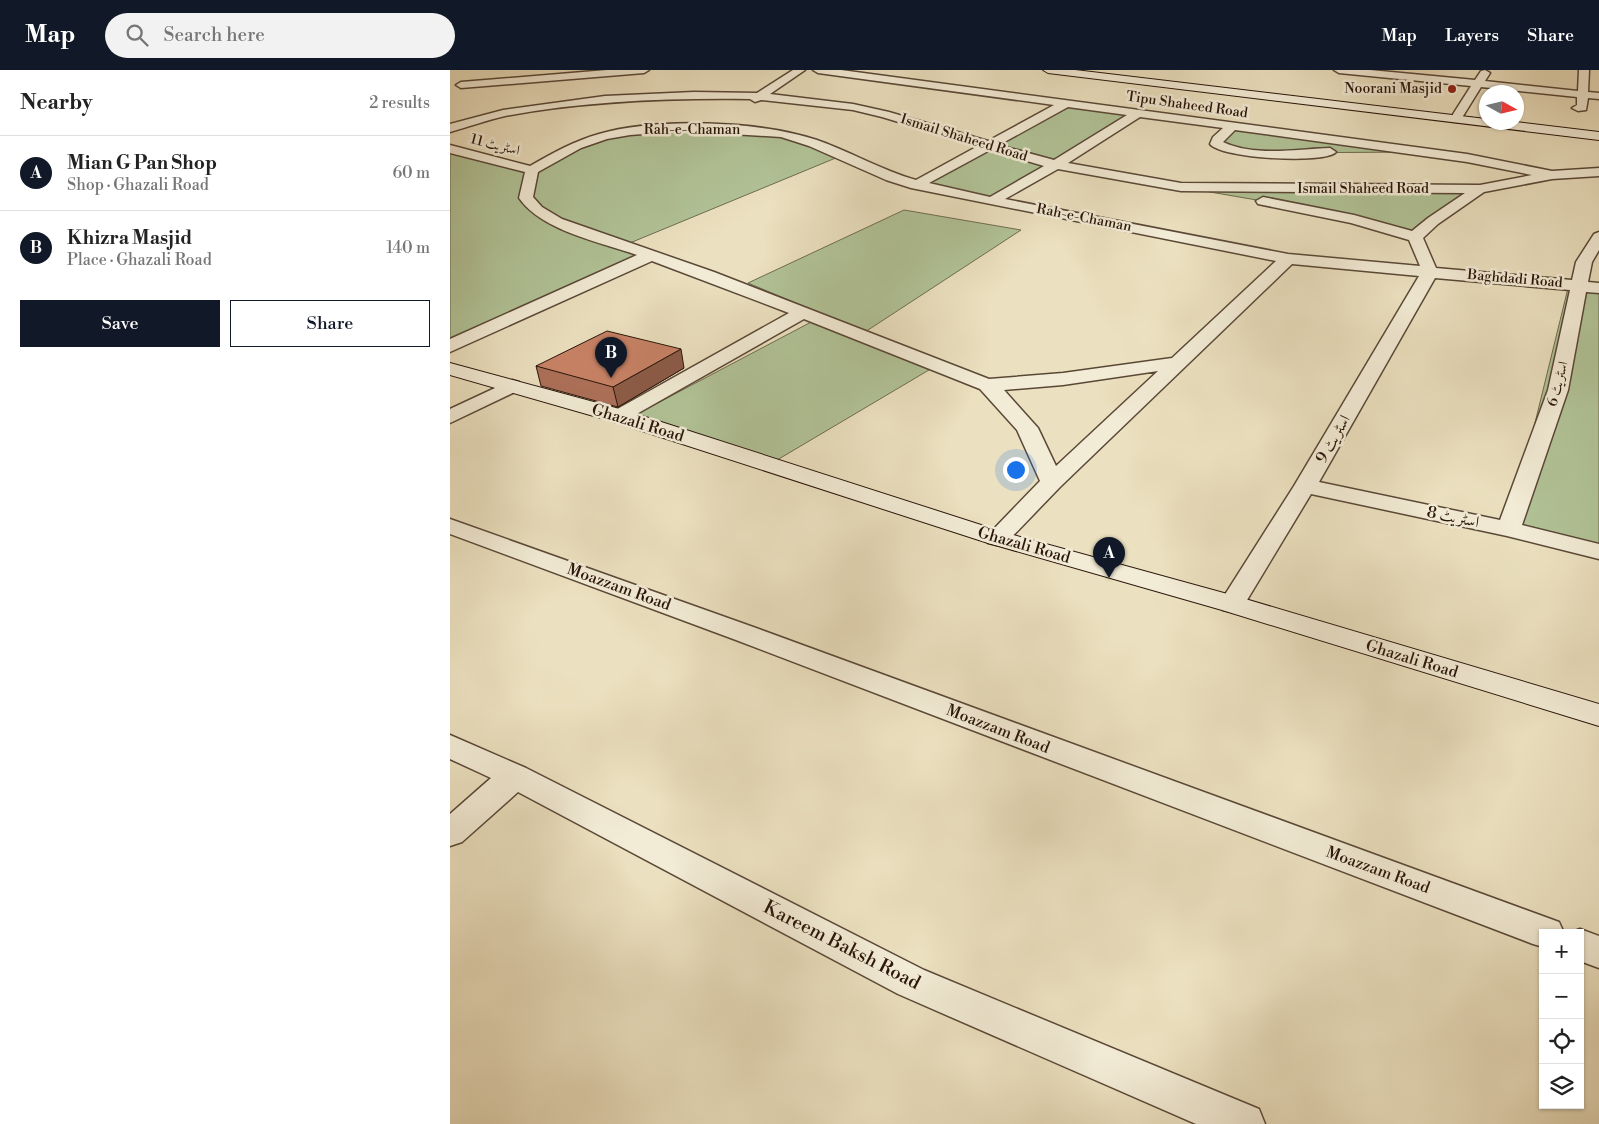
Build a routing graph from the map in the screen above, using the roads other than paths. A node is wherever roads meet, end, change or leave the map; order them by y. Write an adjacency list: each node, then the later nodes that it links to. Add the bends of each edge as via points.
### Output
1 (644, 70): 8 (street)
2 (800, 70): 12 (street)
3 (818, 70): 16 (street, Tipu Shaheed Road)
4 (1048, 70): 21 (main road)
5 (1340, 70): 10 (street)
6 (1487, 70): 10 (street)
7 (1584, 70): 11 (street)
8 (582, 72): 9 (street)
9 (463, 85)
10 (1476, 85): 11 (street); 14 (street)
11 (1582, 95): 13 (street); 18 (street, via 1582,108)
12 (758, 96): 19 (street, Ismail Shaheed Road, via 604,99); 24 (street); 26 (street, Ismail Shaheed Road, via 853,107)
13 (1599, 96)
14 (1469, 97): 15 (street); 21 (street)
15 (1479, 98)
16 (1067, 103): 20 (street, Tipu Shaheed Road); 26 (street)
17 (485, 107): 19 (street)
18 (1569, 107)
19 (503, 113): 23 (street, Ismail Shaheed Road)
20 (1139, 113): 22 (street, Tipu Shaheed Road); 29 (street)
21 (1456, 119): 25 (main road)
22 (1233, 126): 28 (street, Tipu Shaheed Road); 28 (street, via 1216,144 1232,151)
23 (450, 128)
24 (720, 129): 30 (street, Rah-e-Chaman, via 656,128 604,136 577,145); 33 (street, Rah-e-Chaman, via 796,138)
25 (1599, 136)
26 (989, 146): 29 (street, Ismail Shaheed Road); 33 (street)
27 (450, 149): 30 (street, اسٹریٹ 11)
28 (1421, 152): 32 (street, Tipu Shaheed Road)
29 (1056, 165): 34 (street, Ismail Shaheed Road); 36 (street)
30 (532, 170): 39 (street, via 526,198 537,210 557,222)
31 (1599, 172): 32 (street)
32 (1552, 176): 35 (street)
33 (916, 185): 36 (street, Rah-e-Chaman)
34 (1181, 187): 35 (street, Ismail Shaheed Road); 37 (street, via 1309,209)
35 (1480, 189): 37 (street)
36 (992, 201): 40 (street, Rah-e-Chaman)
37 (1415, 237): 41 (street)
38 (1599, 237): 42 (street, اسٹریٹ 6, via 1584,262)
39 (651, 255): 43 (street); 44 (street)
40 (1288, 259): 41 (street, Rah-e-Chaman); 45 (street)
41 (1430, 272): 42 (street, Baghdadi Road); 52 (street, اسٹریٹ 9)
42 (1590, 287): 54 (street, اسٹریٹ 6)
43 (803, 312): 47 (street); 49 (street)
44 (450, 346)
45 (1177, 363): 47 (street, via 1063,379); 51 (street)
46 (450, 369): 48 (main road, Ghazali Road)
47 (987, 385): 51 (street, via 1028,428)
48 (512, 386): 49 (main road, Ghazali Road); 50 (street)
49 (619, 416): 55 (main road, Ghazali Road)
50 (450, 417)
51 (1052, 482): 55 (street)
52 (1305, 486): 54 (street, اسٹریٹ 8); 57 (street, اسٹریٹ 9)
53 (450, 526): 62 (street, Moazzam Road)
54 (1509, 529): 56 (street, اسٹریٹ 8)
55 (997, 538): 57 (main road, Ghazali Road)
56 (1599, 552)
57 (1232, 604): 58 (main road, Ghazali Road)
58 (1599, 715)
59 (450, 746): 60 (street, Kareem Baksh Road)
60 (515, 776): 61 (street); 65 (street, Kareem Baksh Road, via 911,982)
61 (450, 833)
62 (1539, 930)
63 (1584, 946): 64 (street)
64 (1599, 952)
65 (1244, 1124)

